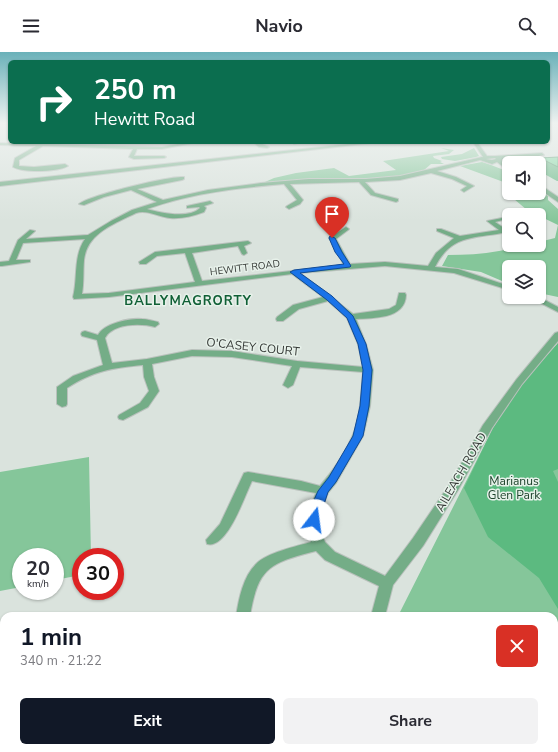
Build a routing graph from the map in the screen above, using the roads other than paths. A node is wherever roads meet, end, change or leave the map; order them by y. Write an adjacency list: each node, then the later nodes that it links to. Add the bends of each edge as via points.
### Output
1 (23, 156): 12 (street, via 17,159 16,167 41,170)
2 (131, 156): 7 (street, via 134,158)
3 (239, 156): 8 (street)
4 (245, 156): 8 (street)
5 (488, 156): 10 (street)
6 (525, 156): 10 (street)
7 (164, 157)
8 (232, 157): 9 (street); 17 (street)
9 (213, 158)
10 (491, 159): 11 (street); 13 (street)
11 (502, 165)
12 (65, 166)
13 (431, 171): 15 (street, via 400,178); 19 (street, via 471,186)
14 (182, 178): 18 (street)
15 (361, 181): 16 (street); 21 (street, via 373,196)
16 (286, 183): 23 (street, via 224,189); 28 (street, via 300,200)
17 (0, 184)
18 (131, 188): 23 (street); 25 (street)
19 (464, 190)
20 (546, 191): 22 (street)
21 (396, 200)
22 (558, 200)
23 (161, 201): 29 (street)
24 (210, 203): 26 (street)
25 (82, 204)
26 (200, 205): 27 (street); 29 (street, via 203,208 202,212 178,217 166,217)
27 (189, 206)
28 (289, 207)
29 (141, 209): 38 (street, via 122,217)
30 (502, 218): 32 (street, via 490,221)
31 (22, 228): 35 (street)
32 (502, 228)
33 (346, 229): 49 (street, via 332,238)
34 (439, 230): 39 (street)
35 (32, 231): 37 (street); 40 (street, via 26,234)
36 (502, 232): 39 (street)
37 (44, 234)
38 (90, 237): 40 (street); 52 (street, HEWITT ROAD, via 81,252 77,298)
39 (459, 238): 50 (street, via 438,254)
40 (22, 241): 47 (street, via 16,249)
41 (248, 243): 42 (street)
42 (240, 244): 43 (street); 44 (street)
43 (188, 251): 46 (street, via 155,254); 52 (street)
44 (244, 253)
45 (28, 261): 47 (street)
46 (143, 262)
47 (12, 263): 48 (street)
48 (2, 264)
49 (348, 266): 50 (street, HEWITT ROAD, via 385,264); 51 (street, HEWITT ROAD)
50 (431, 268): 53 (street, HEWITT ROAD, via 455,271)
51 (294, 272): 52 (street, HEWITT ROAD); 55 (street)
52 (199, 284)
53 (502, 286)
54 (402, 295): 60 (street, via 402,302 396,310)
55 (329, 298): 60 (street); 61 (street, via 296,307)
56 (546, 299): 57 (street)
57 (558, 301)
58 (546, 304): 59 (street)
59 (558, 310)
60 (351, 317): 69 (street, via 362,344)
61 (280, 319)
62 (155, 324): 65 (street, via 142,321 113,326 104,332)
63 (85, 334): 65 (street)
64 (558, 335): 76 (street, AILEACH ROAD, via 519,382 487,427 454,487)
65 (101, 338): 68 (street)
66 (147, 362): 67 (street, O'CASEY COURT, via 192,353 232,354); 68 (street, O'CASEY COURT); 72 (street, via 154,391 144,405)
67 (297, 364): 69 (street, O'CASEY COURT); 70 (street)
68 (108, 366): 71 (street, O'CASEY COURT, via 76,378 62,387)
69 (368, 370): 73 (street, via 365,406 358,436)
70 (288, 385)
71 (62, 404)
72 (123, 417)
73 (323, 491): 74 (street, via 248,476 225,527); 75 (street, via 314,520)
74 (212, 540)
75 (319, 545): 76 (street, via 330,556); 77 (street, via 305,548 262,566 247,590)
76 (387, 583): 78 (street, AILEACH ROAD)
77 (244, 612)
78 (379, 612)

